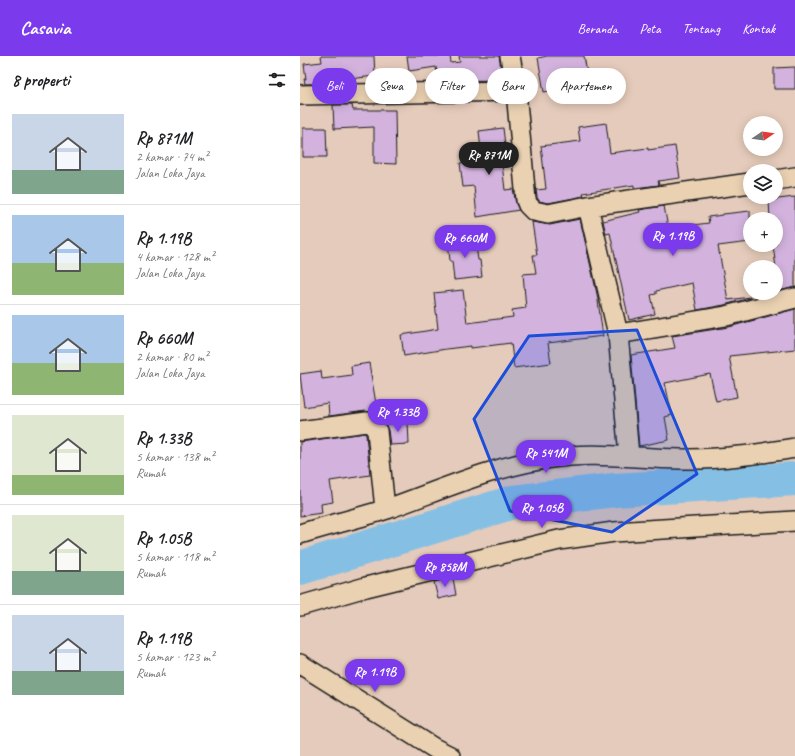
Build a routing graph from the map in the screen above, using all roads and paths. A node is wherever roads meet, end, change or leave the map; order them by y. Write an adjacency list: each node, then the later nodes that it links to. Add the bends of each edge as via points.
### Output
1 (510, 56): 2 (street)
2 (512, 68)
3 (487, 92): 4 (street)
4 (300, 95)
5 (517, 104): 9 (street, via 528,205 534,211 548,214)
6 (795, 177): 7 (street)
7 (783, 179)
8 (743, 184): 9 (street)
9 (588, 206): 11 (street)
10 (795, 298): 11 (street, via 726,316)
11 (618, 334): 14 (street)
12 (300, 431): 15 (street, via 367,422 373,424 377,431)
13 (795, 448): 14 (street, via 712,459)
14 (629, 456): 15 (street, via 586,454 518,464 484,473)
15 (385, 509): 17 (street)
16 (795, 521): 18 (street, via 614,532 559,540 366,586)
17 (300, 534)
18 (300, 606)
19 (300, 664): 20 (street)
20 (442, 752)

